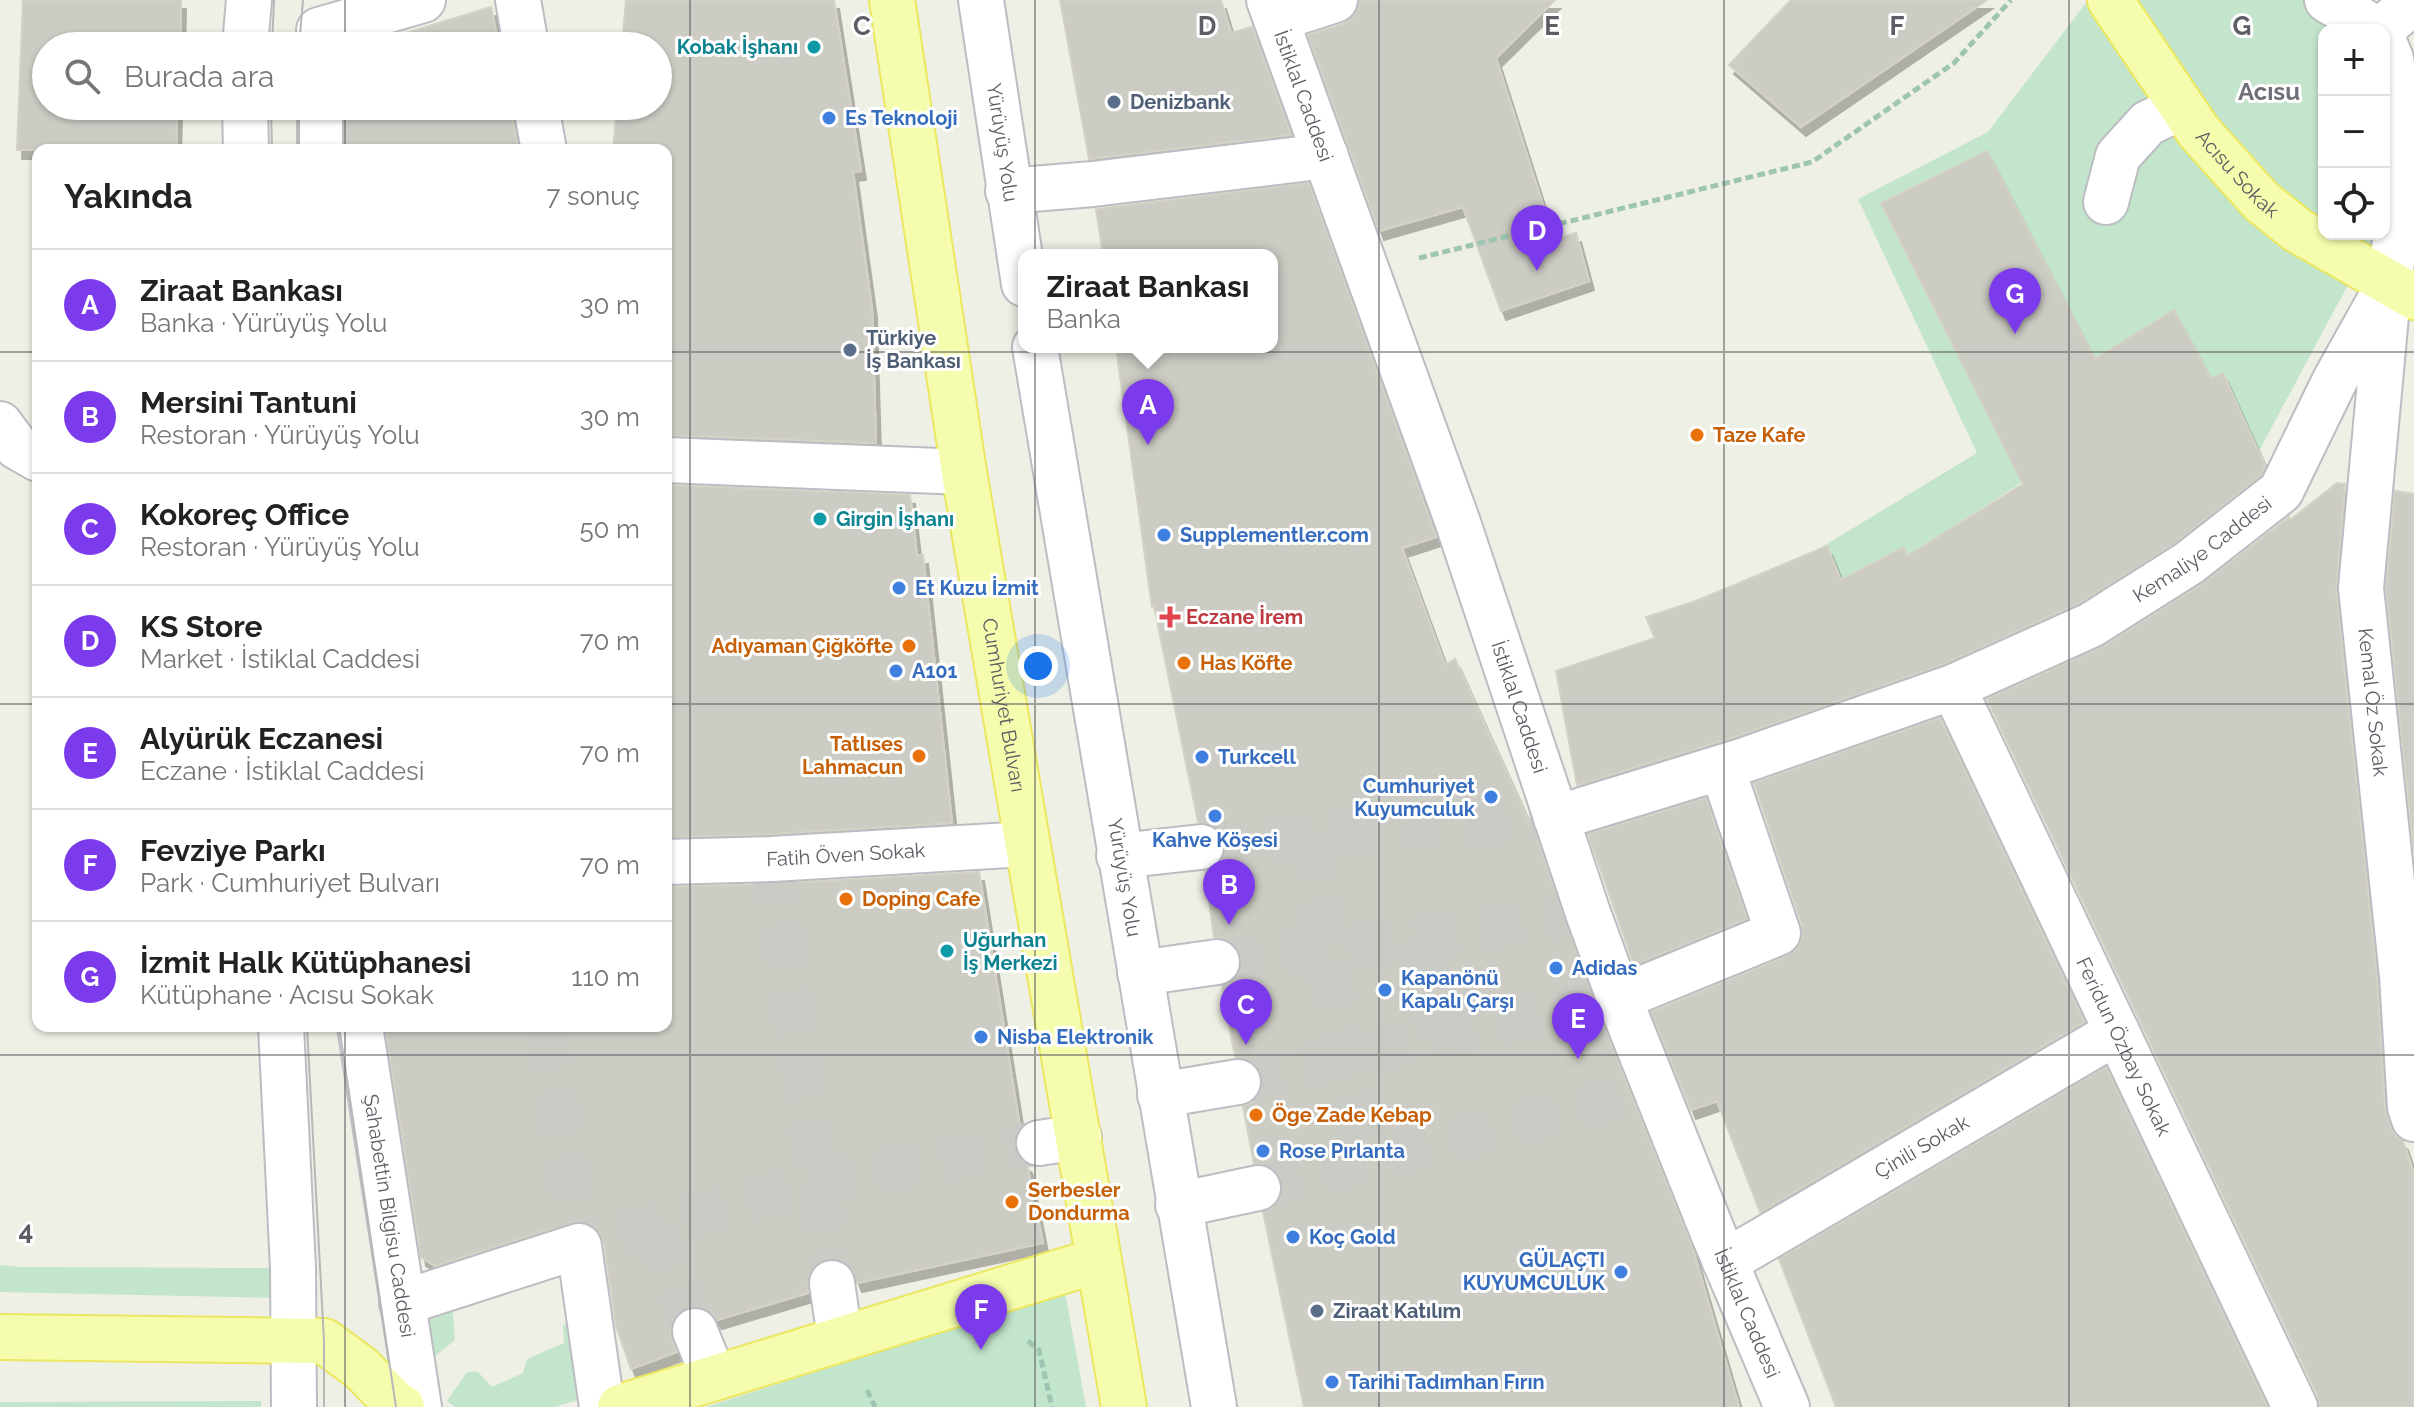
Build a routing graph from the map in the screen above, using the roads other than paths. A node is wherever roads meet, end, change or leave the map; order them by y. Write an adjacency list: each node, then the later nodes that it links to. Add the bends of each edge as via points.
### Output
1 (249, 0): 14 (street)
2 (423, 0): 13 (street)
3 (518, 0): 15 (street)
4 (892, 0): 33 (main road, Cumhuriyet Bulvarı)
5 (981, 0): 25 (street, Yürüyüş Yolu)
6 (1335, 0): 10 (street)
7 (2110, 0): 17 (main road, Acısu Sokak)
8 (2327, 0): 11 (street)
9 (2408, 0): 12 (street)
10 (1272, 9): 24 (street, İstiklal Caddesi)
11 (2369, 24)
12 (2387, 24)
13 (321, 25)
14 (246, 32)
15 (524, 32)
16 (2390, 57): 28 (street, Kemal Öz Sokak, via 2406,140)
17 (2182, 107): 26 (street, via 2148,123 2118,156); 28 (main road, Acısu Sokak, via 2261,201 2297,230)
18 (245, 120): 21 (street)
19 (320, 120): 22 (street)
20 (539, 120): 23 (street)
21 (246, 144)
22 (320, 144)
23 (543, 144)
24 (1326, 156): 25 (street); 36 (street, İstiklal Caddesi, via 1458,523)
25 (1008, 191): 27 (street, Yürüyüş Yolu)
26 (2106, 202)
27 (1018, 249)
28 (2401, 290): 34 (street, Kemaliye Caddesi, via 2334,382 2281,491 2189,563 2091,625); 49 (street, Kemal Öz Sokak, via 2361,588)
29 (1036, 353): 39 (street, Yürüyüş Yolu)
30 (0, 424): 31 (street, via 17,447)
31 (32, 456)
32 (672, 460): 33 (street)
33 (964, 472): 37 (main road, Cumhuriyet Bulvarı)
34 (1953, 687): 35 (street, Kemaliye Caddesi); 46 (street, Feridun Özbay Sokak)
35 (1722, 768): 36 (street, Kemaliye Caddesi); 43 (street, via 1778,933)
36 (1556, 818): 43 (street, İstiklal Caddesi)
37 (1027, 844): 40 (street, Fatih Öven Sokak); 52 (main road, Cumhuriyet Bulvarı, via 1059,1140)
38 (1201, 847): 39 (street)
39 (1119, 856): 42 (street, Yürüyüş Yolu)
40 (672, 862)
41 (1217, 962): 42 (street)
42 (1140, 973): 48 (street, Yürüyüş Yolu)
43 (1619, 998): 53 (street, İstiklal Caddesi)
44 (281, 1032): 59 (street)
45 (361, 1032): 55 (street, Şahabettin Bilgisu Caddesi)
46 (2117, 1032): 53 (street, Çinili Sokak); 69 (street, Feridun Özbay Sokak)
47 (1238, 1082): 48 (street)
48 (1160, 1095): 51 (street, Yürüyüş Yolu)
49 (2414, 1119)
50 (1258, 1188): 51 (street)
51 (1178, 1205): 67 (street, Yürüyüş Yolu)
52 (1099, 1260): 58 (main road); 66 (main road, Cumhuriyet Bulvarı)
53 (1725, 1262): 68 (street, İstiklal Caddesi)
54 (832, 1283): 58 (street)
55 (402, 1303): 63 (street, Şahabettin Bilgisu Caddesi); 64 (street, via 579,1246)
56 (695, 1331): 60 (street)
57 (0, 1337): 59 (main road)
58 (840, 1338): 60 (main road)
59 (293, 1341): 61 (street); 62 (main road, via 324,1341)
60 (714, 1378): 65 (main road)
61 (294, 1407)
62 (402, 1407)
63 (419, 1407)
64 (602, 1407)
65 (620, 1407)
66 (1124, 1407)
67 (1214, 1407)
68 (1787, 1407)
69 (2295, 1407)

